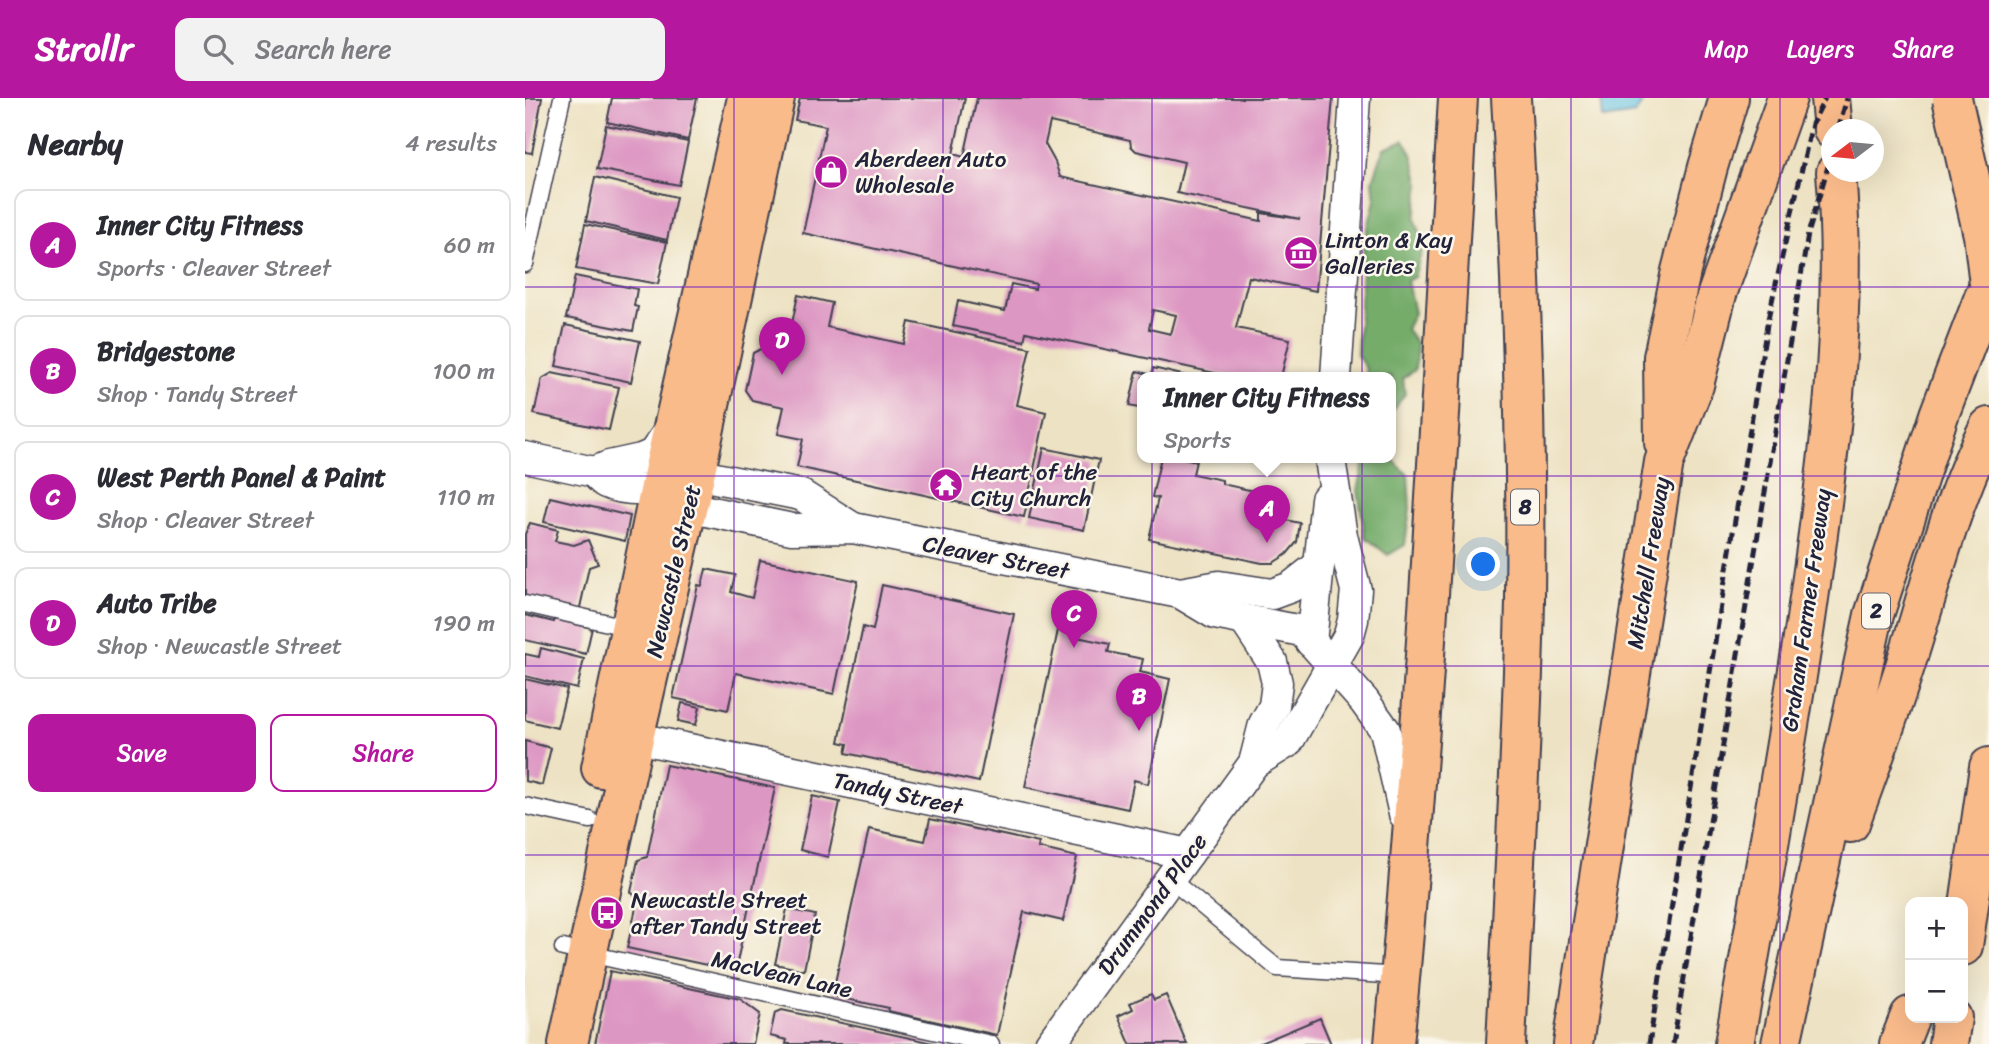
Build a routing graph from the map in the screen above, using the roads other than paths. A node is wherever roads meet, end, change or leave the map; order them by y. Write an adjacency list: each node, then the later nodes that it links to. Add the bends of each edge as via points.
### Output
1 (562, 98): 13 (lane)
2 (747, 98): 17 (main road, Newcastle Street)
3 (775, 98): 24 (main road, Newcastle Street)
4 (1355, 98): 16 (street)
5 (1458, 98): 38 (main road)
6 (1511, 98): 53 (main road, 8, via 1521,274 1525,601)
7 (1729, 98): 22 (main road, via 1681,271 1664,356)
8 (1787, 98): 22 (main road, Mitchell Freeway, via 1717,295 1694,385)
9 (1830, 98): 11 (main road)
10 (1952, 98): 15 (main road, bridge, via 1983,235)
11 (1831, 119)
12 (1837, 182): 55 (main road, Graham Farmer Freeway, via 1840,240 1836,382 1816,552)
13 (528, 236): 14 (lane)
14 (525, 264)
15 (1989, 284): 43 (main road, 2, via 1939,415 1874,615)
16 (1336, 372)
17 (674, 425): 23 (street, via 653,454); 24 (main road, Newcastle Street)
18 (1989, 427): 43 (main road, via 1951,516 1893,707)
19 (525, 457): 23 (street)
20 (1329, 463): 25 (street)
21 (1331, 463): 31 (street, Drummond Place, via 1356,601 1349,635)
22 (1664, 463): 54 (main road, Mitchell Freeway)
23 (594, 472): 24 (street, via 645,509)
24 (672, 492): 26 (street, Cleaver Street, via 801,495 853,528); 29 (main road, Newcastle Street); 32 (main road, Newcastle Street)
25 (1319, 565): 26 (street, Cleaver Street, via 1291,587 1272,594 1219,586); 30 (street)
26 (1180, 593): 28 (street, Cleaver Street, via 1215,614)
27 (525, 604): 29 (lane)
28 (1245, 621): 30 (street, Cleaver Street, via 1302,631); 34 (street, Drummond Place, via 1272,662 1277,683 1275,706 1264,724)
29 (630, 628): 32 (main road, Newcastle Street)
30 (1311, 642): 31 (street, Cleaver Street)
31 (1332, 666): 34 (street, Drummond Place, via 1288,742); 38 (street, Cleaver Street, via 1385,730)
32 (621, 735): 37 (main road, Newcastle Street); 39 (street, Tandy Street); 44 (main road, Newcastle Street)
33 (1989, 757): 41 (main road)
34 (1254, 763): 39 (street, Drummond Place)
35 (1989, 767): 42 (main road)
36 (525, 806): 37 (lane)
37 (590, 820): 44 (main road, Newcastle Street)
38 (1412, 852): 45 (main road)
39 (1188, 854): 40 (street, Drummond Place)
40 (1170, 878): 45 (lane, via 1277,968); 51 (street, Drummond Place)
41 (1947, 897)
42 (1968, 912)
43 (1803, 950): 56 (main road, 2)
44 (575, 951): 48 (main road, Newcastle Street); 49 (main road, Newcastle Street); 50 (lane, MacVean Lane)
45 (1400, 976): 52 (main road)
46 (1907, 1023): 57 (main road)
47 (1951, 1023): 58 (main road)
48 (542, 1044)
49 (568, 1044)
50 (991, 1044)
51 (1050, 1044)
52 (1394, 1044)
53 (1506, 1044)
54 (1573, 1044)
55 (1734, 1044)
56 (1781, 1044)
57 (1899, 1044)
58 (1948, 1044)

